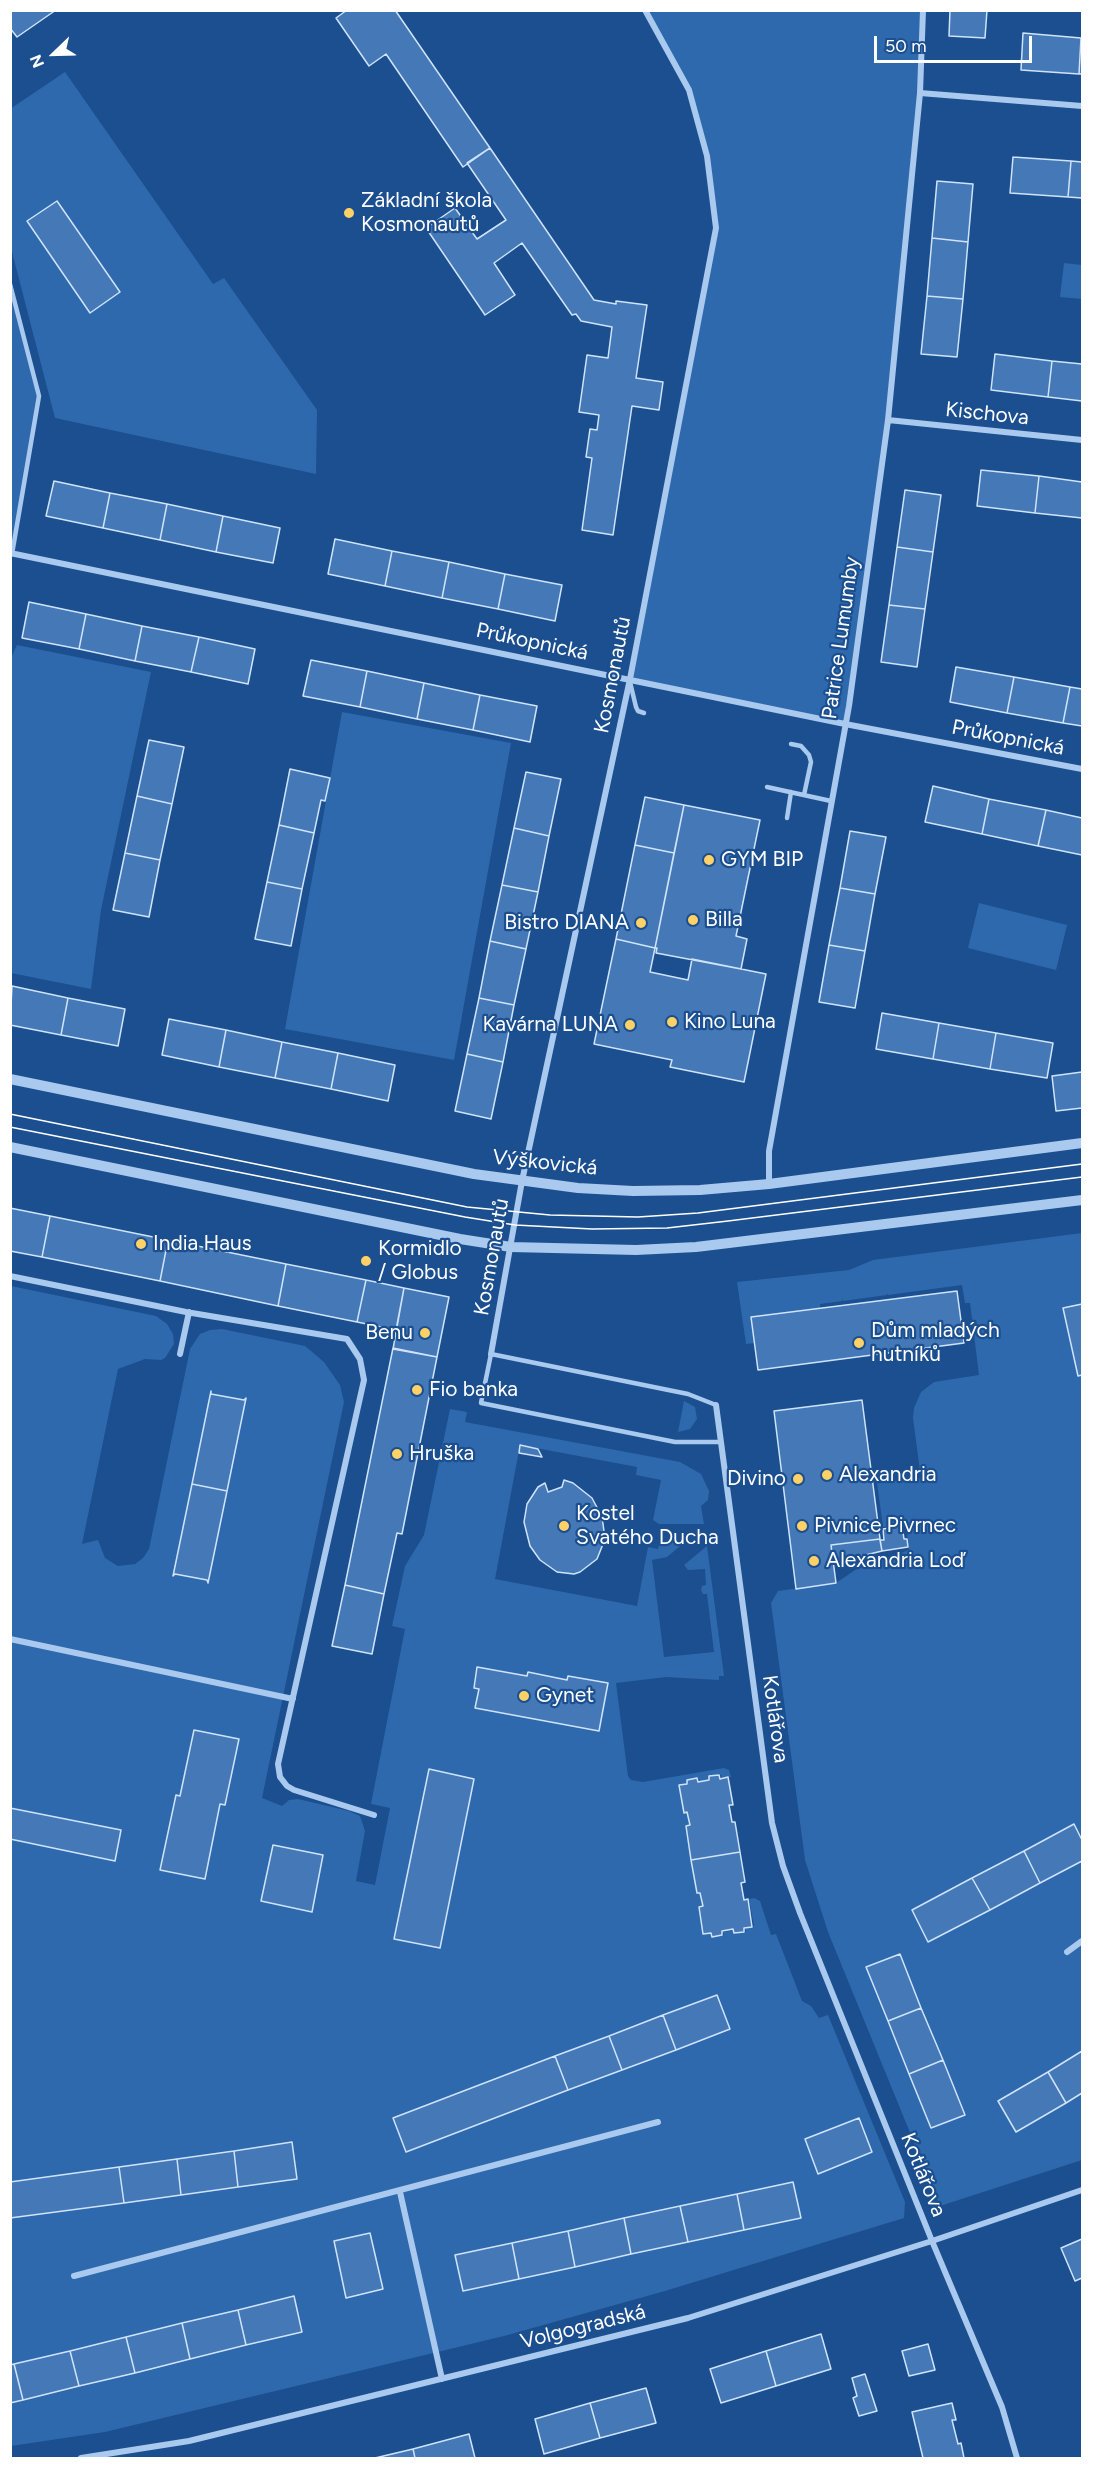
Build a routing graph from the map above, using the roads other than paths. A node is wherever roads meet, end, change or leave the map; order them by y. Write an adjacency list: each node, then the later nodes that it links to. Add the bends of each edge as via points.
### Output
1 (645, 10): 9 (street, Kosmonautů, via 689,90 707,156 716,228)
2 (923, 10): 3 (street, Patrice Lumumby)
3 (920, 93): 4 (street); 6 (street, Patrice Lumumby)
4 (1083, 106)
5 (10, 284): 8 (lane, via 39,396)
6 (888, 420): 7 (street, Kischova); 11 (street, Patrice Lumumby)
7 (1083, 440)
8 (11, 553): 9 (street, Průkopnická)
9 (630, 679): 10 (lane, via 636,707); 11 (street, Průkopnická); 22 (street, Kosmonautů)
10 (644, 713)
11 (845, 724): 13 (street, Průkopnická); 17 (street, Patrice Lumumby)
12 (791, 744): 16 (lane, via 801,746 810,755)
13 (1083, 769)
14 (767, 787): 15 (lane)
15 (791, 792): 16 (lane); 18 (lane)
16 (804, 795): 17 (lane)
17 (831, 801): 23 (street, Patrice Lumumby, via 769,1151)
18 (787, 818)
19 (10, 1079): 22 (street, Výškovická)
20 (1083, 1143): 23 (street, Výškovická)
21 (10, 1147): 25 (street)
22 (522, 1181): 23 (street, Výškovická, via 633,1191); 25 (street, Kosmonautů)
23 (768, 1184)
24 (1083, 1200): 25 (street, via 696,1247)
25 (511, 1247): 29 (street, Kosmonautů)
26 (10, 1276): 27 (street)
27 (189, 1312): 28 (street); 33 (street, via 347,1339 360,1359 364,1380)
28 (180, 1354)
29 (491, 1354): 30 (lane, Kotlářova, via 688,1395); 31 (lane, via 481,1403 675,1442)
30 (716, 1405): 31 (street, Kotlářova)
31 (721, 1442): 40 (street, Kotlářova, via 772,1823 783,1866)
32 (10, 1639): 33 (street)
33 (293, 1699): 34 (street, via 278,1764 286,1786)
34 (374, 1815)
35 (1083, 1941): 36 (street)
36 (1067, 1952)
37 (658, 2122): 39 (street)
38 (1083, 2190): 40 (street, Volgogradská)
39 (399, 2192): 41 (street); 42 (street)
40 (932, 2241): 42 (street, Volgogradská, via 688,2318); 44 (street, Kotlářova, via 1002,2407)
41 (74, 2276)
42 (442, 2379): 43 (street, Volgogradská, via 189,2441)
43 (81, 2458)
44 (1017, 2458)

